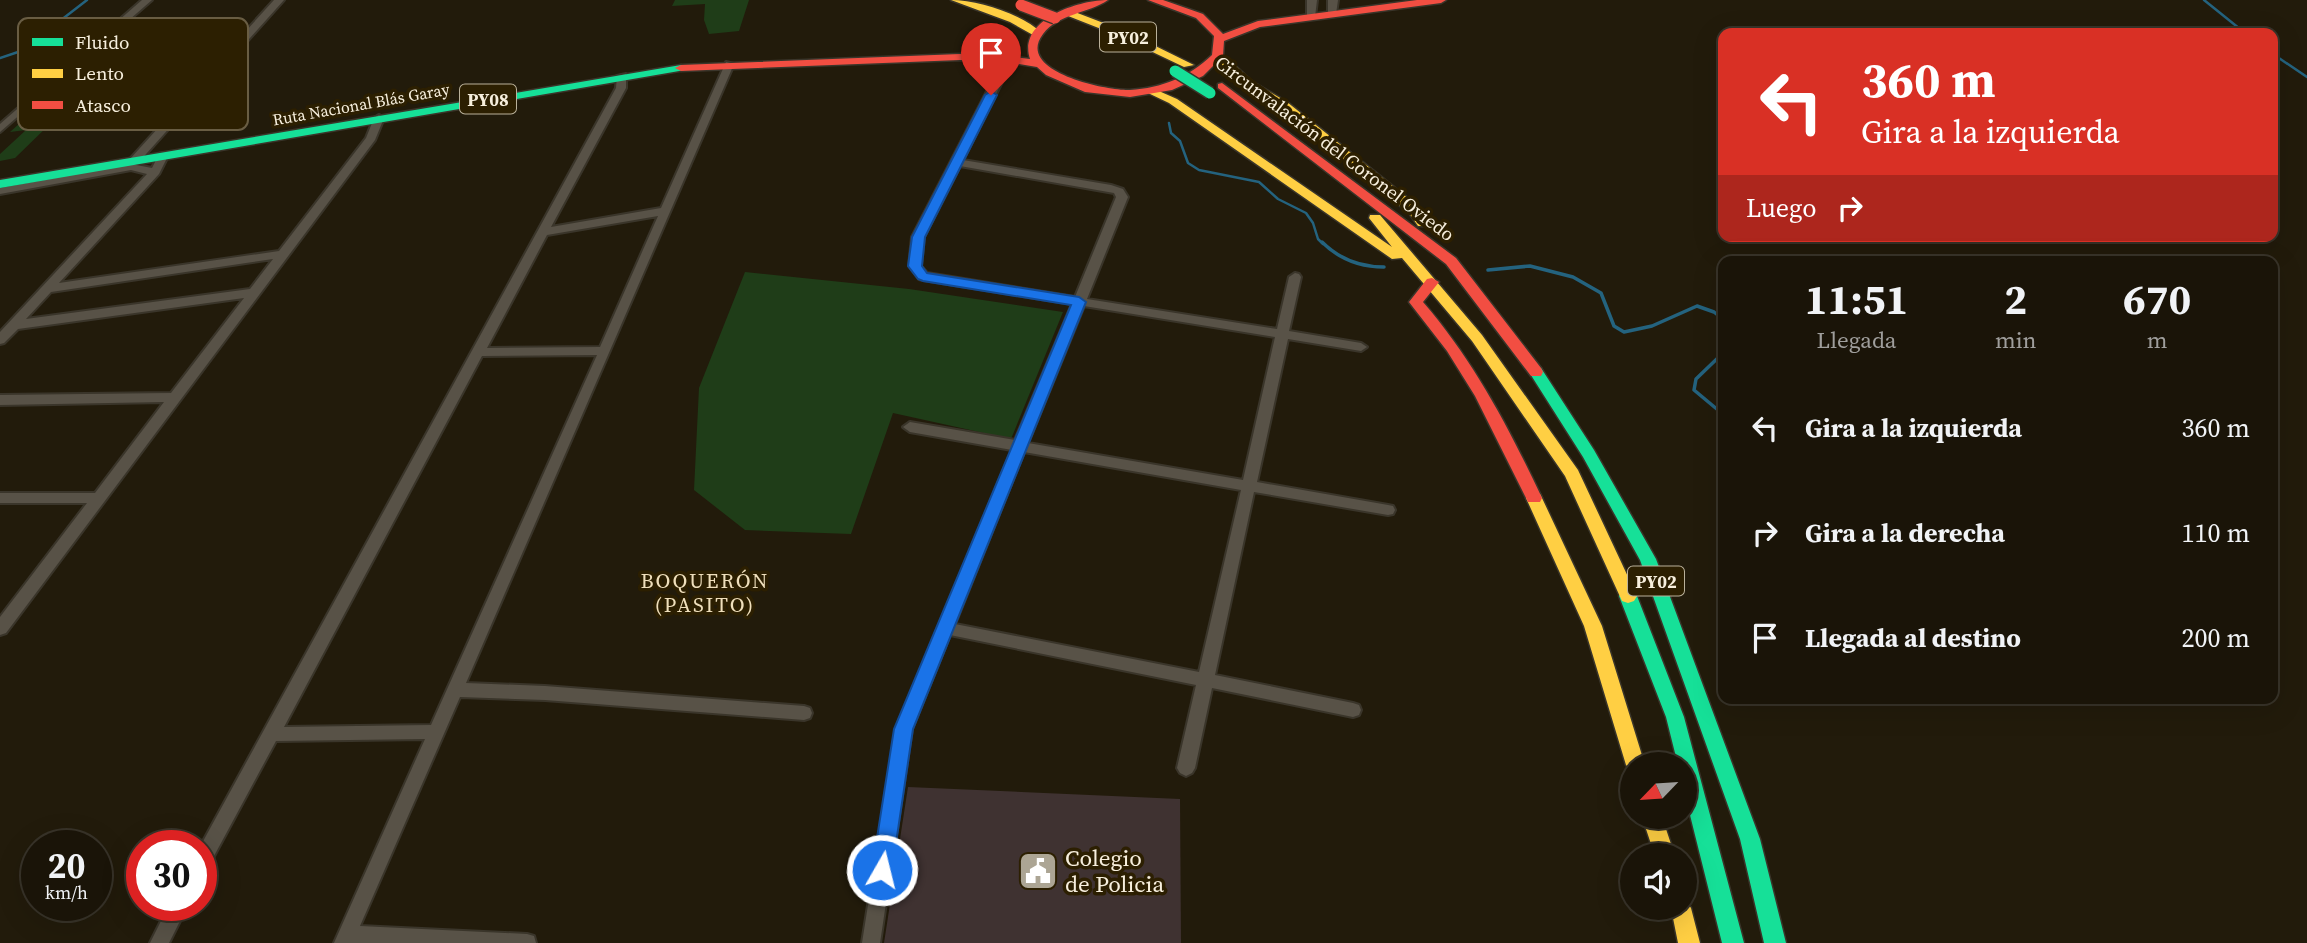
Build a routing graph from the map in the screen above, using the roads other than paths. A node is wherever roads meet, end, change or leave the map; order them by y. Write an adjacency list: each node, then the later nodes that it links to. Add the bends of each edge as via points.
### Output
1 (147, 0): 13 (street)
2 (279, 0): 15 (street)
3 (956, 0): 16 (main road, via 1014,20)
4 (1096, 0): 16 (main road, via 1065,10 1044,24)
5 (1153, 0): 8 (main road)
6 (1441, 0): 9 (main road)
7 (1020, 2): 23 (main road, Circunvalación del Coronel Oviedo / PY02, bridge, via 1182,68)
8 (1180, 3): 12 (main road)
9 (1393, 3): 10 (main road)
10 (1333, 6): 11 (main road)
11 (1312, 8): 14 (main road)
12 (1203, 17): 14 (main road); 17 (main road, via 1217,31)
13 (126, 18)
14 (1258, 24): 17 (main road)
15 (248, 34)
16 (1035, 37): 18 (main road, Ruta Nacional Blás Garay, via 1017,48); 21 (main road, via 1033,48)
17 (1220, 47): 24 (main road, via 1214,63 1196,78); 38 (main road, via 1232,71 1283,104 1414,210)
18 (981, 56): 19 (main road, Ruta Nacional Blás Garay); 20 (main road, Ruta Nacional Blás Garay / PY08)
19 (1005, 58): 21 (main road, Ruta Nacional Blás Garay); 31 (street)
20 (729, 64): 22 (main road, Ruta Nacional Blás Garay / PY08); 35 (street)
21 (1040, 64): 24 (main road, via 1058,78 1084,88)
22 (622, 76): 26 (main road, Ruta Nacional Blás Garay / PY08); 36 (street, via 621,88)
23 (1216, 89): 38 (main road, Circunvalación del Coronel Oviedo / PY02); 40 (main road, Circunvalación del Coronel Oviedo / PY02, via 1384,226)
24 (1152, 92): 40 (main road, via 1173,101)
25 (18, 113): 27 (street)
26 (379, 118): 29 (main road, Ruta Nacional Blás Garay / PY08); 37 (street, via 371,138)
27 (0, 129)
28 (162, 130): 30 (street)
29 (163, 156): 30 (main road, Ruta Nacional Blás Garay / PY08); 32 (street)
30 (134, 161): 33 (main road, Ruta Nacional Blás Garay / PY08)
31 (956, 162): 43 (street, via 918,237 915,266 923,276); 43 (street, via 1119,191 1122,197)
32 (155, 172): 34 (street, via 131,167); 41 (street)
33 (0, 184)
34 (0, 191)
35 (666, 211): 36 (street); 48 (street)
36 (542, 232): 49 (street)
37 (284, 254): 41 (street); 42 (street)
38 (1451, 261): 79 (main road, Circunvalación del Coronel Oviedo / PY02, via 1537,374 1648,559 1750,839)
39 (1295, 277): 45 (street)
40 (1428, 279): 68 (main road, via 1416,302 1440,329 1497,418 1593,626); 78 (main road, Circunvalación del Coronel Oviedo / PY02, via 1477,338 1572,474 1617,567 1675,717)
41 (47, 289): 44 (street)
42 (256, 292): 44 (street); 50 (street)
43 (1079, 302): 45 (street); 53 (street)
44 (14, 325): 46 (street)
45 (1282, 334): 47 (street); 54 (street)
46 (0, 340)
47 (1361, 347)
48 (605, 351): 49 (street); 63 (street)
49 (477, 352): 67 (street)
50 (177, 397): 51 (street); 56 (street)
51 (0, 400)
52 (910, 427): 53 (street)
53 (1020, 446): 54 (street); 60 (street)
54 (1248, 485): 57 (street); 62 (street)
55 (0, 498): 56 (street)
56 (101, 498): 59 (street)
57 (1388, 510)
58 (0, 604): 59 (street)
59 (18, 604): 61 (street)
60 (945, 628): 62 (street); 76 (street, via 904,729)
61 (0, 629)
62 (1205, 679): 64 (street); 69 (street)
63 (455, 690): 65 (street); 66 (street)
64 (1353, 710)
65 (804, 713)
66 (436, 732): 67 (street); 73 (street)
67 (269, 734): 70 (street)
68 (1632, 752)
69 (1186, 768)
70 (217, 833)
71 (1684, 920): 77 (main road)
72 (171, 921): 74 (street)
73 (345, 939): 75 (street)
74 (159, 943)
75 (527, 943)
76 (871, 943)
77 (1689, 943)
78 (1733, 943)
79 (1775, 943)

